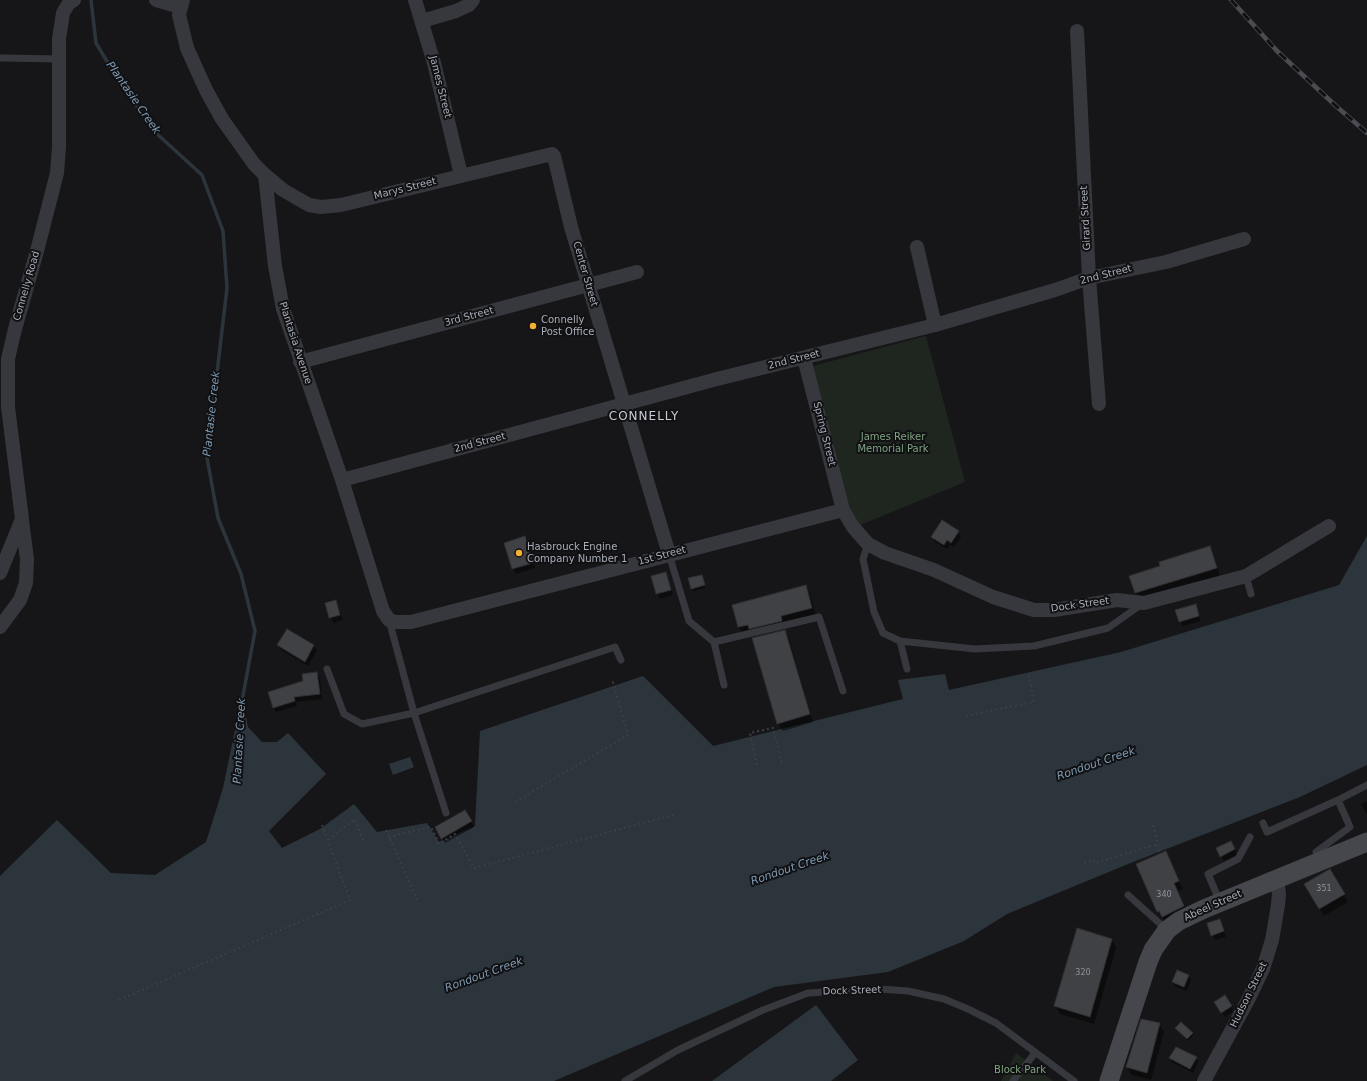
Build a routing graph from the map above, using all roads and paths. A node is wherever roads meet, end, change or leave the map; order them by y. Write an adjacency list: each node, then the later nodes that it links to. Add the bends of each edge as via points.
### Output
1 (74, 0): 9 (street, Connelly Road, via 69,3 63,14)
2 (156, 0): 5 (street)
3 (414, 0): 6 (street, James Street)
4 (473, 0): 6 (street, via 469,5 456,11)
5 (181, 3): 11 (street, via 179,16 187,48 206,90 254,164)
6 (422, 21): 12 (street, James Street)
7 (1078, 31): 16 (street, Girard Street)
8 (0, 58): 9 (lane)
9 (59, 59): 23 (street, Connelly Road, via 57,173 8,359)
10 (552, 154): 12 (street, Marys Street); 17 (street, Center Street)
11 (266, 175): 12 (street, Marys Street, via 283,190 309,205 321,208); 20 (street, Plantasia Avenue, via 282,309)
12 (461, 175)
13 (1244, 239): 16 (street, 2nd Street, via 1166,262)
14 (917, 247): 18 (street)
15 (637, 272): 17 (street, 3rd Street)
16 (1088, 278): 18 (street, 2nd Street); 21 (street, Girard Street)
17 (588, 285): 20 (street, 3rd Street); 22 (street, Center Street)
18 (935, 325): 19 (street, 2nd Street)
19 (804, 358): 22 (street, 2nd Street); 25 (street, Spring Street)
20 (300, 362): 24 (street, Plantasia Avenue)
21 (1099, 404)
22 (624, 405): 24 (street, 2nd Street); 29 (street, Center Street)
23 (4, 413): 26 (street, Connelly Road)
24 (342, 480): 34 (street, Plantasia Avenue, via 383,611)
25 (843, 510): 28 (street, Dock Street, via 853,527); 29 (street, 1st Street)
26 (22, 519): 30 (street, Connelly Road); 35 (street, via 27,560 26,583 20,600)
27 (1329, 526): 31 (street, Dock Street)
28 (868, 544): 33 (street, Dock Street, via 993,596 1034,610 1054,610 1117,600); 36 (lane, via 863,560 874,612 883,633)
29 (669, 554): 34 (street, 1st Street, via 411,622); 37 (lane, via 689,621)
30 (0, 573)
31 (1246, 576): 32 (lane); 33 (street, Dock Street)
32 (1251, 594)
33 (1144, 603): 36 (lane, via 1108,628 1034,646 975,649)
34 (389, 620): 45 (lane)
35 (0, 628)
36 (900, 641): 39 (lane)
37 (714, 642): 43 (lane); 44 (lane, via 819,617)
38 (621, 660): 45 (lane, via 615,647)
39 (907, 669)
40 (327, 670): 45 (lane, via 344,714 362,724)
41 (1028, 672): 46 (path, via 1034,702)
42 (612, 679): 51 (path, via 628,735)
43 (724, 685)
44 (843, 691)
45 (414, 713): 52 (lane)
46 (966, 716)
47 (782, 764): 48 (path, via 773,728 750,733)
48 (757, 765)
49 (1367, 785): 50 (lane)
50 (1338, 800): 54 (lane, via 1267,832); 65 (lane, via 1350,827 1316,852)
51 (515, 802)
52 (446, 813)
53 (677, 814): 59 (path, via 474,868 455,834 439,844 431,827)
54 (1263, 823)
55 (322, 825): 60 (path)
56 (1153, 826): 63 (path)
57 (386, 830): 59 (path)
58 (1250, 837): 69 (lane, via 1238,859 1208,874)
59 (389, 838): 70 (path)
60 (327, 840): 61 (path, via 355,819); 72 (path, via 350,900)
61 (363, 840)
62 (1367, 842): 65 (street, Abeel Street)
63 (1158, 844): 64 (path); 66 (path, via 1095,863 1094,860)
64 (1160, 853)
65 (1320, 860): 67 (street, Abeel Street)
66 (1084, 863)
67 (1277, 879): 69 (street, Abeel Street); 78 (street, Hudson Street, via 1278,905 1272,940 1263,969)
68 (1128, 895): 71 (lane)
69 (1220, 902): 71 (street, Abeel Street, via 1179,921)
70 (419, 904)
71 (1167, 930): 77 (street, Abeel Street, via 1148,962)
72 (119, 1000)
73 (1035, 1053): 74 (lane, Dock Street, via 996,1023 944,999 908,991 879,989 808,993 763,1010 678,1050); 75 (lane); 76 (lane, Dock Street)
74 (625, 1081)
75 (1013, 1081)
76 (1074, 1081)
77 (1109, 1081)
78 (1204, 1081)

